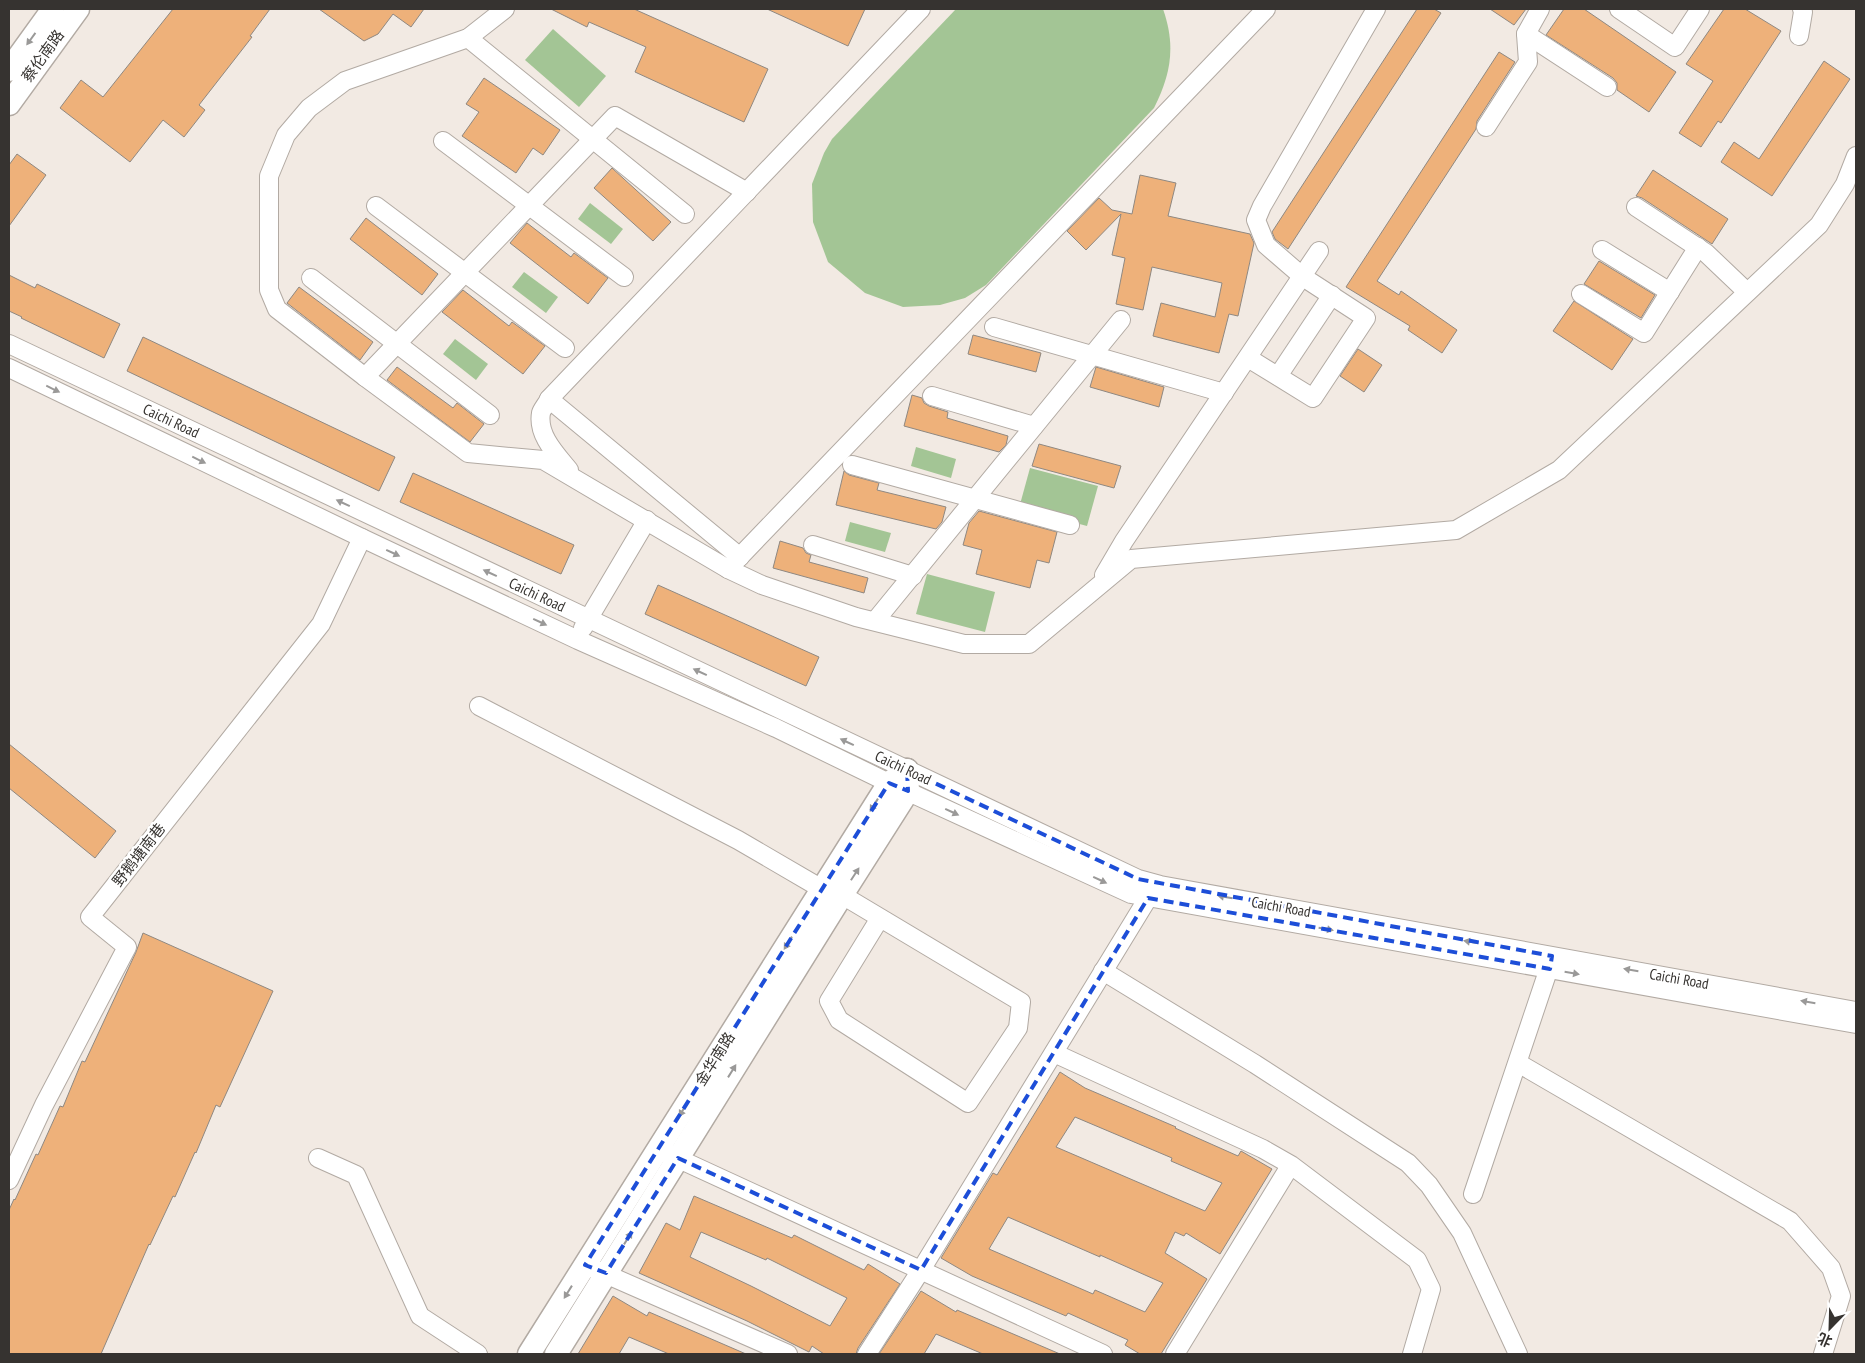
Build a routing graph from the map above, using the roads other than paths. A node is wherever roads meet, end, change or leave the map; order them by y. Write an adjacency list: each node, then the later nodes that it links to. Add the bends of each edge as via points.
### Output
1 (53, 9): 14 (main road, 蔡伦南路, one-way to 14)
2 (78, 9): 16 (main road, 蔡伦南路)
3 (505, 9): 13 (street)
4 (921, 9): 21 (street)
5 (1266, 9): 59 (street)
6 (1376, 9): 31 (street, via 1266,197 1256,220 1266,245)
7 (1540, 9): 11 (street)
8 (1619, 9): 9 (street, via 1675,46)
9 (1700, 9)
10 (1802, 9): 12 (street)
11 (1526, 34): 15 (street); 17 (street, via 1528,62)
12 (1798, 36)
13 (468, 38): 18 (street); 46 (street, via 345,81 309,108 286,135 269,176 269,290 277,309)
14 (9, 70)
15 (1607, 88)
16 (9, 104)
17 (1486, 127)
18 (593, 139): 21 (street, via 615,116); 23 (street); 25 (street)
19 (443, 141): 23 (street)
20 (1856, 156): 34 (street, via 1845,184 1819,224)
21 (747, 192): 49 (street)
22 (376, 206): 29 (street)
23 (529, 206): 29 (street); 30 (street)
24 (1636, 207): 26 (street)
25 (685, 214)
26 (1698, 247): 33 (street); 34 (street)
27 (1602, 250): 33 (street)
28 (1319, 251): 31 (street)
29 (466, 273): 40 (street); 41 (street)
30 (624, 277)
31 (1303, 277): 36 (street); 43 (street)
32 (312, 278): 40 (street)
33 (1670, 292): 35 (street, via 1644,333)
34 (1747, 292): 61 (street, via 1559,470 1456,530 1130,559)
35 (1581, 294)
36 (1332, 295): 45 (street); 45 (street, via 1366,318 1314,398)
37 (1121, 320): 42 (street)
38 (994, 327): 42 (street)
39 (9, 344): 62 (street, Caichi Road, one-way to 39)
40 (397, 344): 46 (street); 50 (street)
41 (565, 348)
42 (1092, 355): 47 (street); 51 (street)
43 (1248, 358): 45 (street); 47 (street)
44 (9, 368): 57 (street, Caichi Road, one-way to 57)
45 (1278, 376)
46 (365, 377): 53 (street, via 468,453 544,460)
47 (1224, 394): 61 (street, via 1124,541)
48 (932, 396): 51 (street)
49 (549, 399): 53 (street, via 541,412 541,430); 59 (street)
50 (490, 415)
51 (1034, 426): 54 (street)
52 (852, 465): 54 (street)
53 (577, 480): 55 (street)
54 (975, 500): 56 (street); 60 (street)
55 (647, 520): 59 (street); 62 (street)
56 (1070, 525)
57 (362, 538): 64 (street, Caichi Road, one-way to 64); 79 (street, 野鹅塘南巷, via 321,624 90,917 127,947 44,1105)
58 (813, 545): 60 (street)
59 (734, 563): 63 (street, via 762,585)
60 (912, 576): 63 (street)
61 (1096, 588): 63 (street, via 1029,644 964,644)
62 (588, 619): 64 (street); 66 (street, Caichi Road, one-way to 62)
63 (874, 622)
64 (578, 640): 66 (street, Caichi Road)
65 (479, 706): 67 (street)
66 (901, 781): 67 (main road, 金华南路); 68 (street, Caichi Road, via 1138,879)
67 (832, 892): 69 (street); 76 (main road, 金华南路)
68 (1154, 892): 70 (street, Caichi Road); 71 (street)
69 (880, 918): 69 (street, via 1021,1002 1018,1028 968,1103 839,1020 828,1001)
70 (1551, 963): 72 (street, Caichi Road, one-way to 70); 73 (street, Caichi Road, one-way to 73); 75 (street)
71 (1103, 971): 74 (street); 93 (street, via 1408,1163 1429,1184 1462,1234)
72 (1856, 1011)
73 (1856, 1024)
74 (1052, 1057): 78 (street); 82 (street); 83 (street, via 1254,1145 1291,1165 1417,1260)
75 (1518, 1064): 80 (street); 94 (street, via 1790,1221 1831,1268 1841,1296)
76 (668, 1154): 81 (main road, 金华南路); 82 (street)
77 (318, 1158): 84 (street, via 356,1175 420,1316)
78 (1287, 1171): 83 (street, via 1368,1228 1412,1264); 90 (street)
79 (9, 1180)
80 (1473, 1194)
81 (596, 1269): 85 (main road, 金华南路, one-way to 85); 86 (main road, 金华南路); 87 (street)
82 (921, 1270): 88 (street); 89 (street)
83 (1427, 1290): 91 (street); 92 (street)
84 (478, 1354)
85 (529, 1354)
86 (556, 1354)
87 (788, 1354)
88 (867, 1354)
89 (1104, 1354)
90 (1175, 1354)
91 (1405, 1354)
92 (1412, 1354)
93 (1518, 1354)
94 (1823, 1354)

